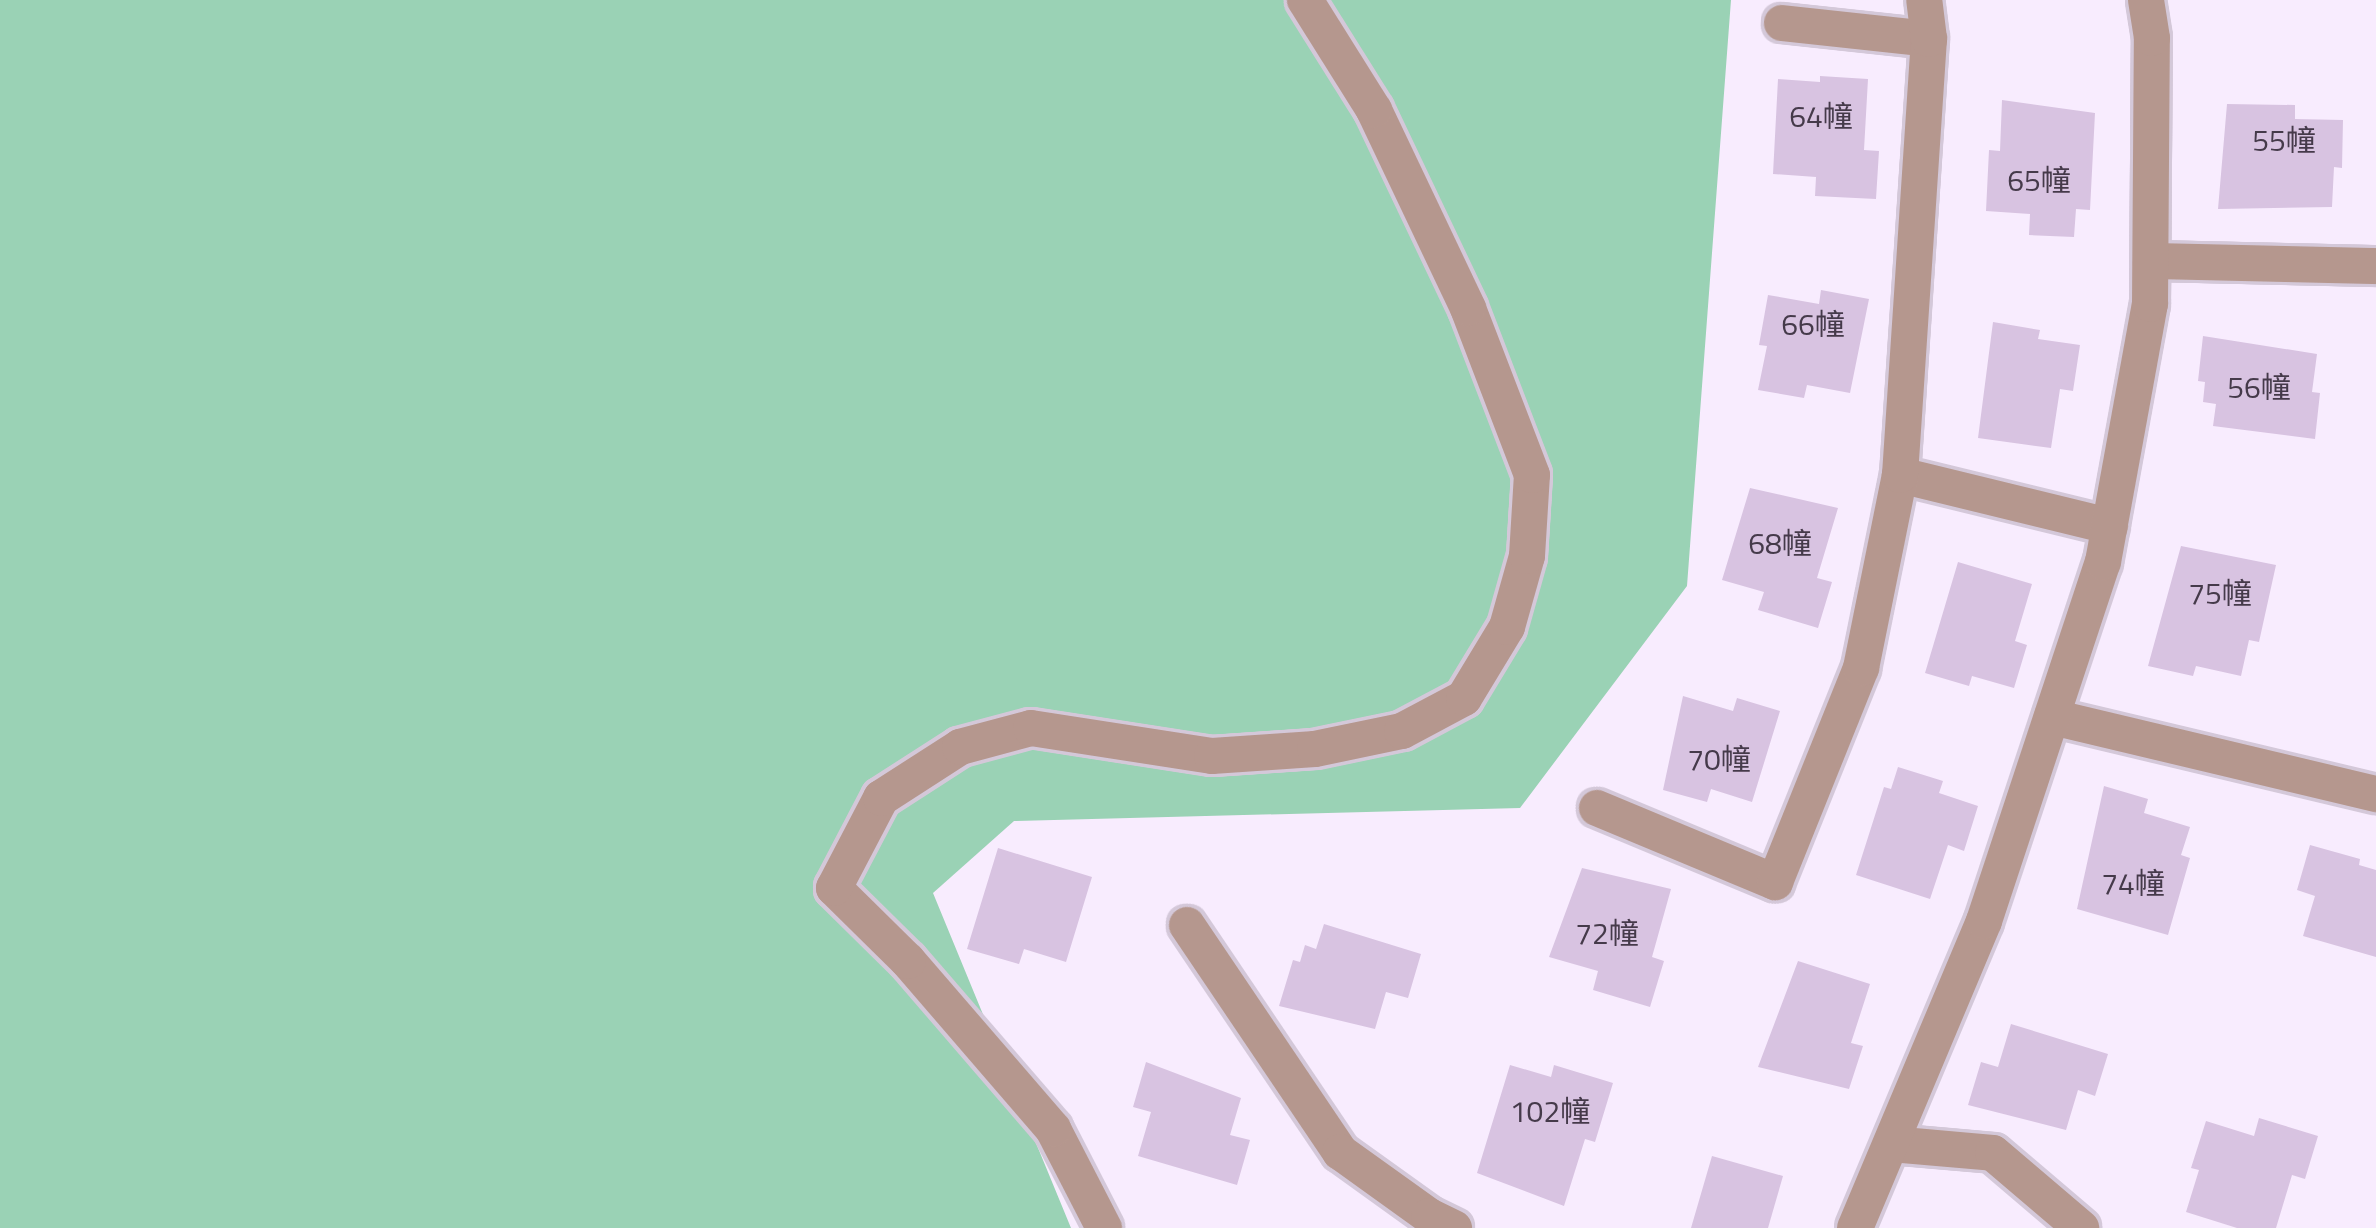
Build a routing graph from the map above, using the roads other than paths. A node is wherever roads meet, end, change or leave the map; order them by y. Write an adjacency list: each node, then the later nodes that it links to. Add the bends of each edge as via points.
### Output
1 (1305, 0): 16 (street, via 1374,110 1468,308 1532,475 1527,556 1507,627 1464,698 1402,731 1316,749 1212,756 1031,728 960,746 881,798 834,888 1053,1130)
2 (1924, 0): 5 (street)
3 (2146, 0): 6 (street)
4 (1782, 22): 5 (street)
5 (1929, 39): 8 (street)
6 (2151, 261): 7 (street); 9 (street)
7 (2376, 266)
8 (1900, 475): 9 (street); 12 (street, via 1861,668 1775,882)
9 (2110, 526): 10 (street)
10 (2052, 717): 11 (street); 14 (street, via 1984,921)
11 (2376, 794)
12 (1597, 808)
13 (1187, 925): 15 (street, via 1340,1152)
14 (1891, 1144): 17 (street); 18 (street, via 1993,1153)
15 (1436, 1224)
16 (1104, 1228)
17 (1856, 1228)
18 (2081, 1228)

